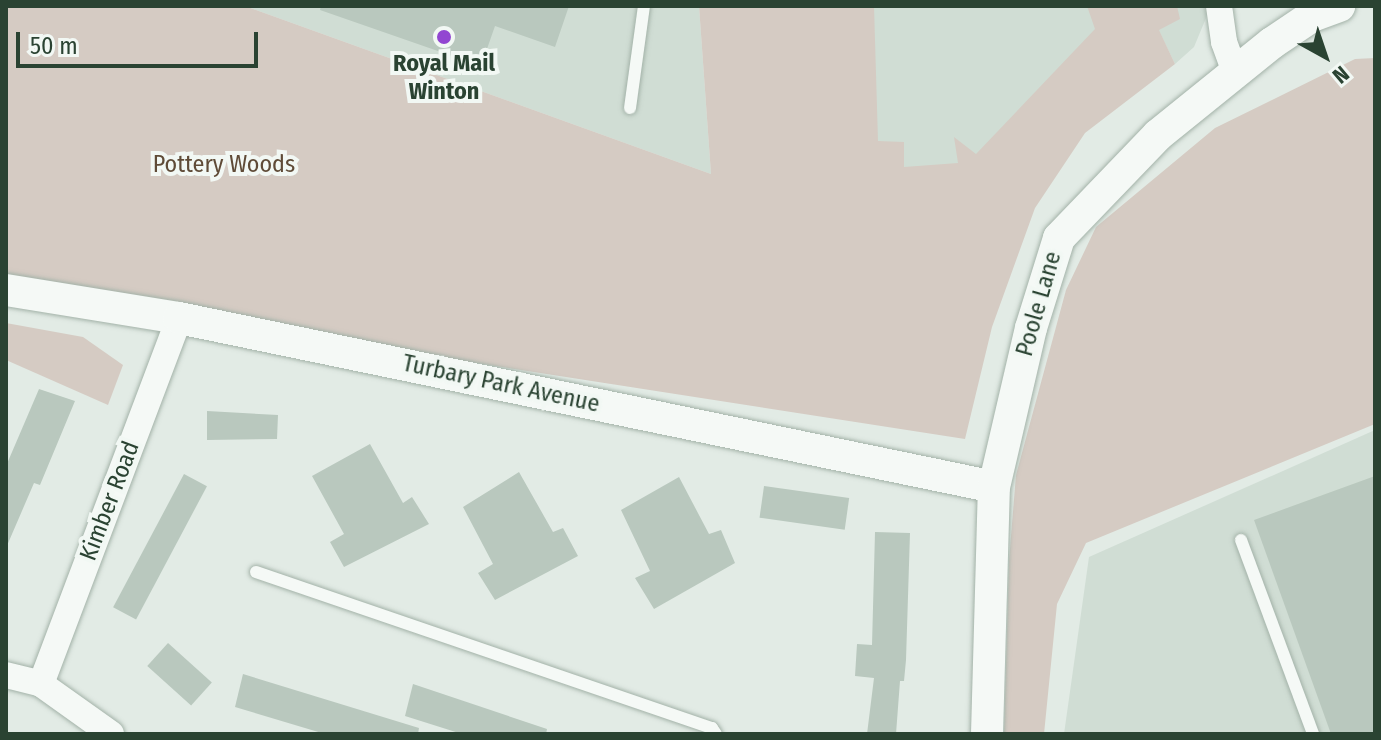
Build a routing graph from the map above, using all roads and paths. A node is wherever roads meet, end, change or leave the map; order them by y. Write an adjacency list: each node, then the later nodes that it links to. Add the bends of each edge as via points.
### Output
1 (644, 6): 5 (lane)
2 (1219, 6): 4 (street)
3 (1339, 6): 4 (street, Poole Lane, via 1312,16)
4 (1235, 73): 8 (street, Poole Lane, via 1158,135 1059,238 1031,328)
5 (630, 108)
6 (6, 290): 7 (street, Turbary Park Avenue)
7 (179, 318): 8 (street, Turbary Park Avenue); 12 (street, Kimber Road)
8 (994, 487): 15 (street, Poole Lane)
9 (1241, 540): 16 (lane)
10 (256, 572): 14 (lane, via 712,728)
11 (6, 675): 12 (street)
12 (41, 684): 13 (street)
13 (111, 734)
14 (716, 734)
15 (987, 734)
16 (1313, 734)

